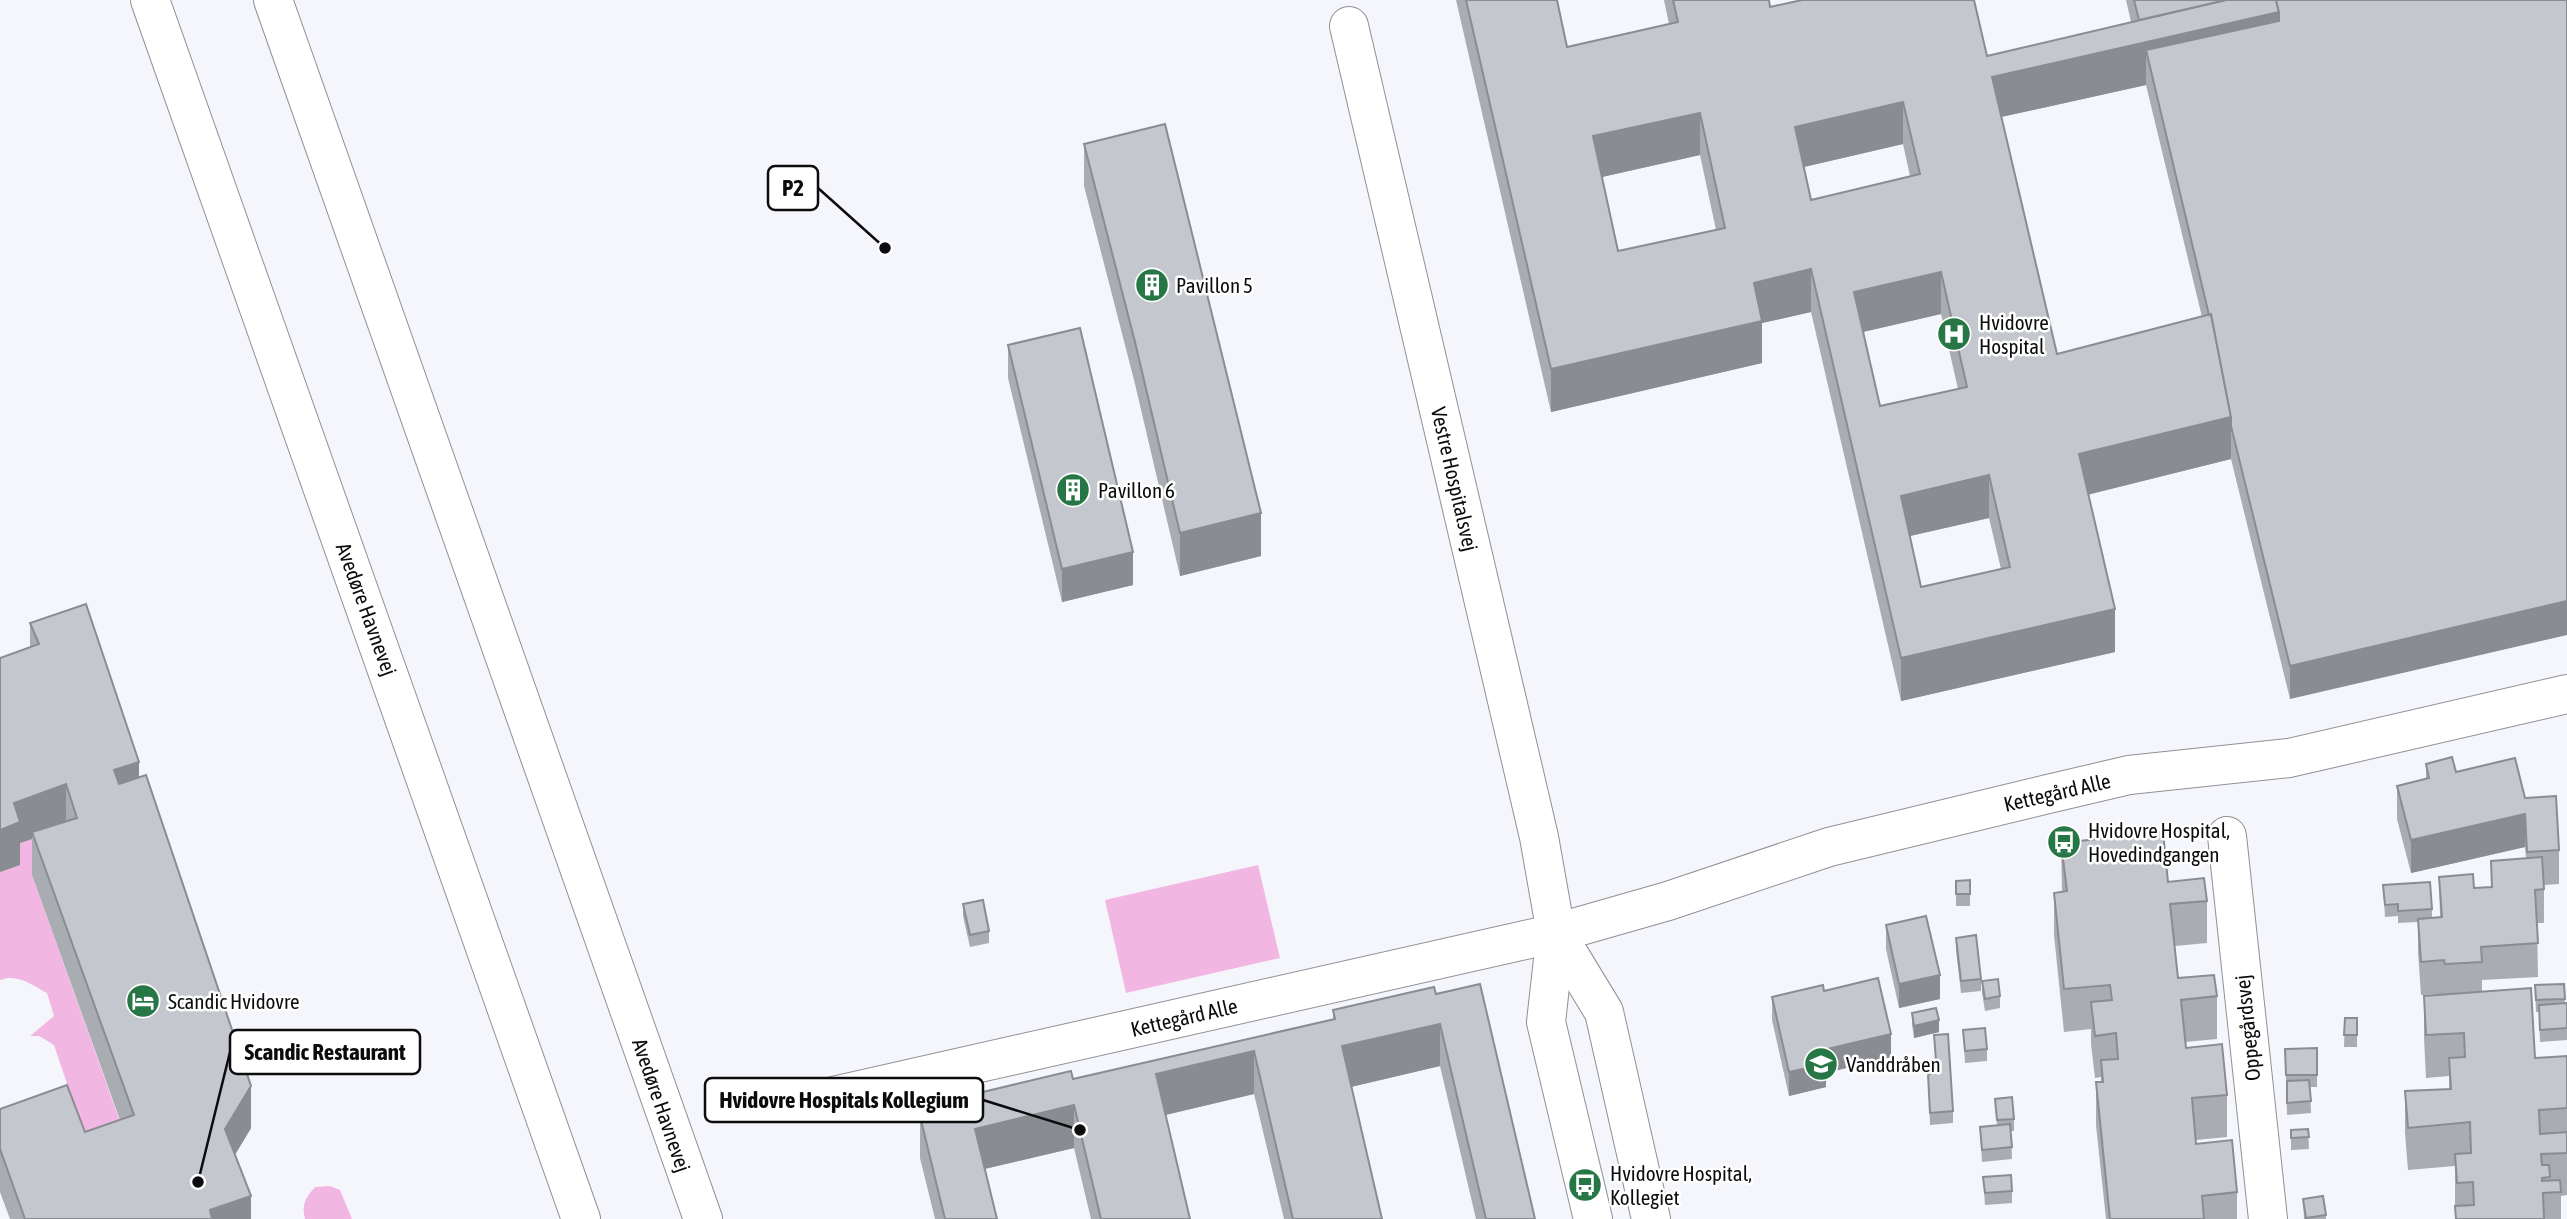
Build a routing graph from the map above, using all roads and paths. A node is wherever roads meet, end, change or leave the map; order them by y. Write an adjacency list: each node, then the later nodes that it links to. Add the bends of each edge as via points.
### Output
1 (150, 0): 8 (street, Avedøre Havnevej)
2 (273, 0): 9 (street, Avedøre Havnevej)
3 (1349, 26): 6 (street, Vestre Hospitalsvej, via 1539,837)
4 (2567, 694): 6 (street, Kettegård Alle, via 2289,758 2129,775 2048,794 1829,847)
5 (2227, 836): 12 (street, Oppegårdsvej)
6 (1556, 933): 7 (street, Kettegård Alle); 10 (street, via 1546,1022); 11 (street, via 1604,1012)
7 (811, 1101)
8 (582, 1219)
9 (703, 1219)
10 (1593, 1219)
11 (1651, 1219)
12 (2268, 1219)

